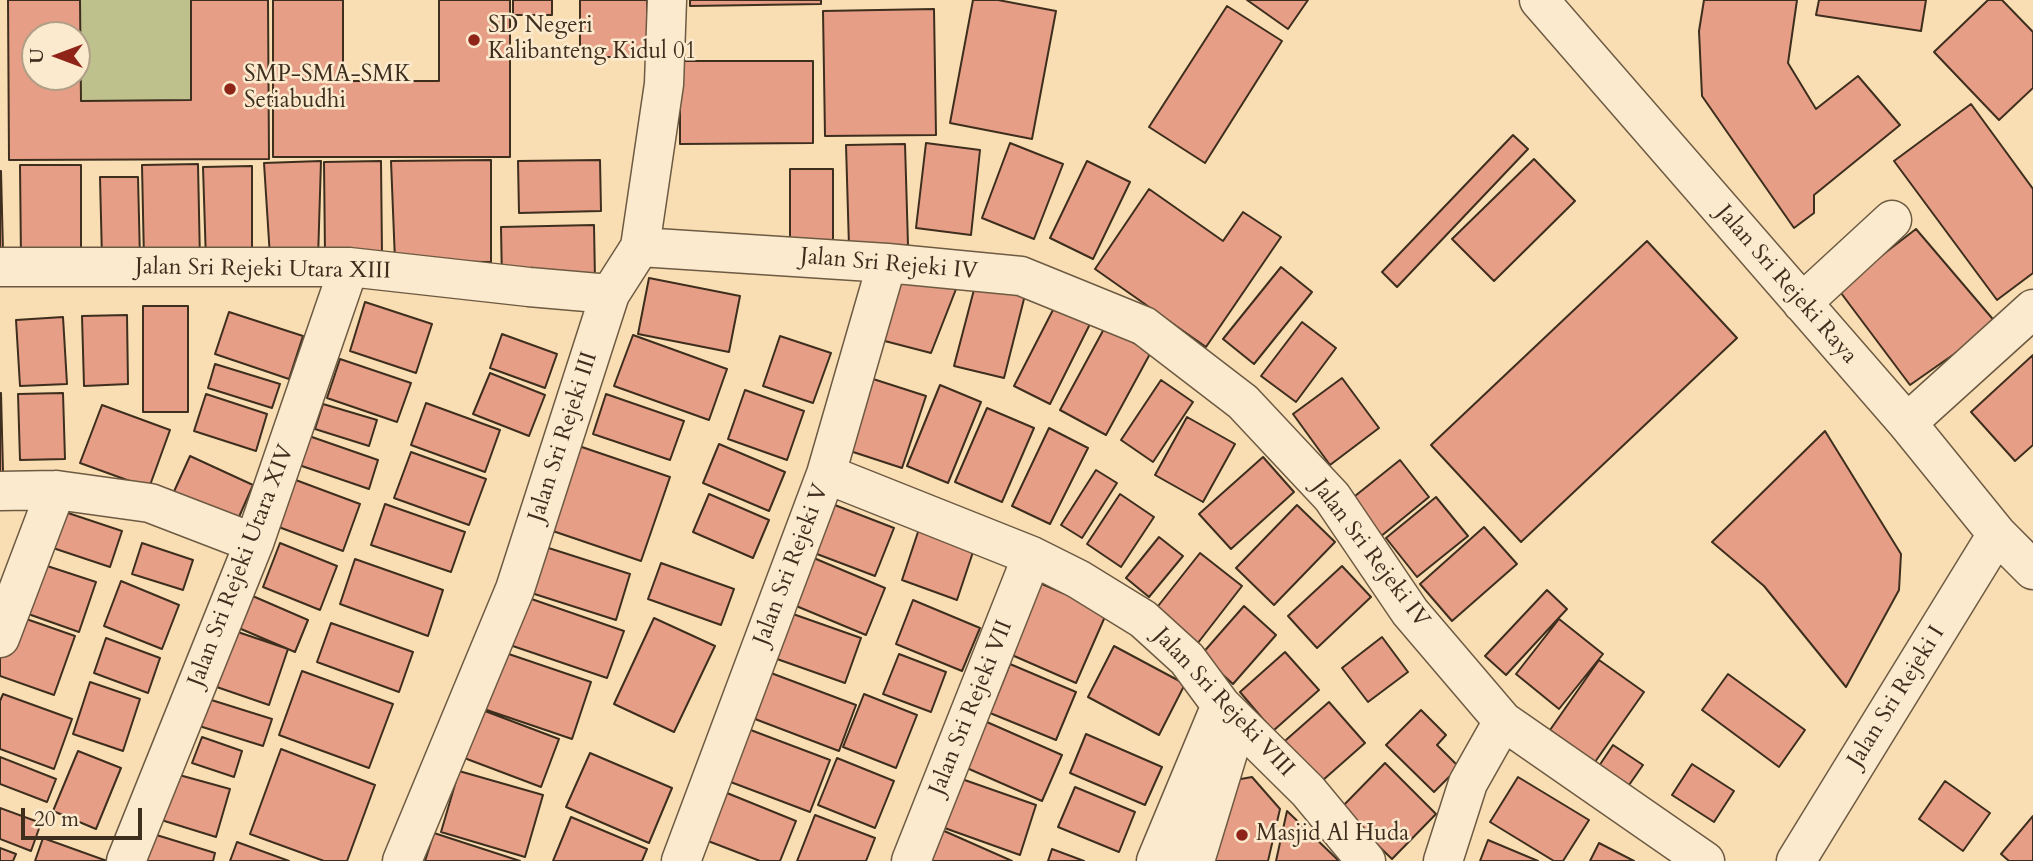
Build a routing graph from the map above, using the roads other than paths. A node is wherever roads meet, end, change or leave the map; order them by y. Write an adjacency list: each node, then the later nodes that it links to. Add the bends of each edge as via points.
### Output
1 (667, 0): 4 (street, Jalan Sri Rejeki III, via 664,84)
2 (1539, 0): 9 (street, Jalan Sri Rejeki Raya)
3 (1892, 220): 9 (street)
4 (640, 247): 5 (street, Jalan Sri Rejeki IV); 8 (street, Jalan Sri Rejeki III)
5 (887, 264): 12 (street, Jalan Sri Rejeki V); 21 (street, Jalan Sri Rejeki IV, via 1021,276 1144,326 1243,402 1332,497 1410,612)
6 (0, 267): 7 (street, Jalan Sri Rejeki Utara XIII)
7 (349, 267): 8 (street, Jalan Sri Rejeki Utara XIII); 16 (street, Jalan Sri Rejeki Utara XIV)
8 (610, 293): 23 (street, Jalan Sri Rejeki III, via 515,589)
9 (1802, 303): 11 (street, Jalan Sri Rejeki Raya)
10 (2033, 309): 11 (street)
11 (1907, 423): 15 (street, Jalan Sri Rejeki Raya)
12 (826, 474): 17 (street, Jalan Sri Rejeki VIII); 24 (street, Jalan Sri Rejeki V)
13 (56, 490): 14 (street); 16 (street, via 150,503); 19 (street)
14 (0, 491)
15 (1997, 534): 18 (street, Jalan Sri Rejeki Raya); 31 (street, Jalan Sri Rejeki I)
16 (254, 543): 22 (street, Jalan Sri Rejeki Utara XIV)
17 (1032, 556): 20 (street, Jalan Sri Rejeki VIII, via 1143,619 1187,659); 25 (street, Jalan Sri Rejeki VII)
18 (2033, 570)
19 (0, 638)
20 (1229, 714): 26 (street); 27 (street); 28 (street, Jalan Sri Rejeki VIII, via 1308,791)
21 (1503, 721): 29 (street, via 1468,783); 30 (street, Jalan Sri Rejeki IV)
22 (126, 861)
23 (402, 861)
24 (681, 861)
25 (911, 861)
26 (1156, 861)
27 (1195, 861)
28 (1366, 861)
29 (1443, 861)
30 (1705, 861)
31 (1796, 861)

